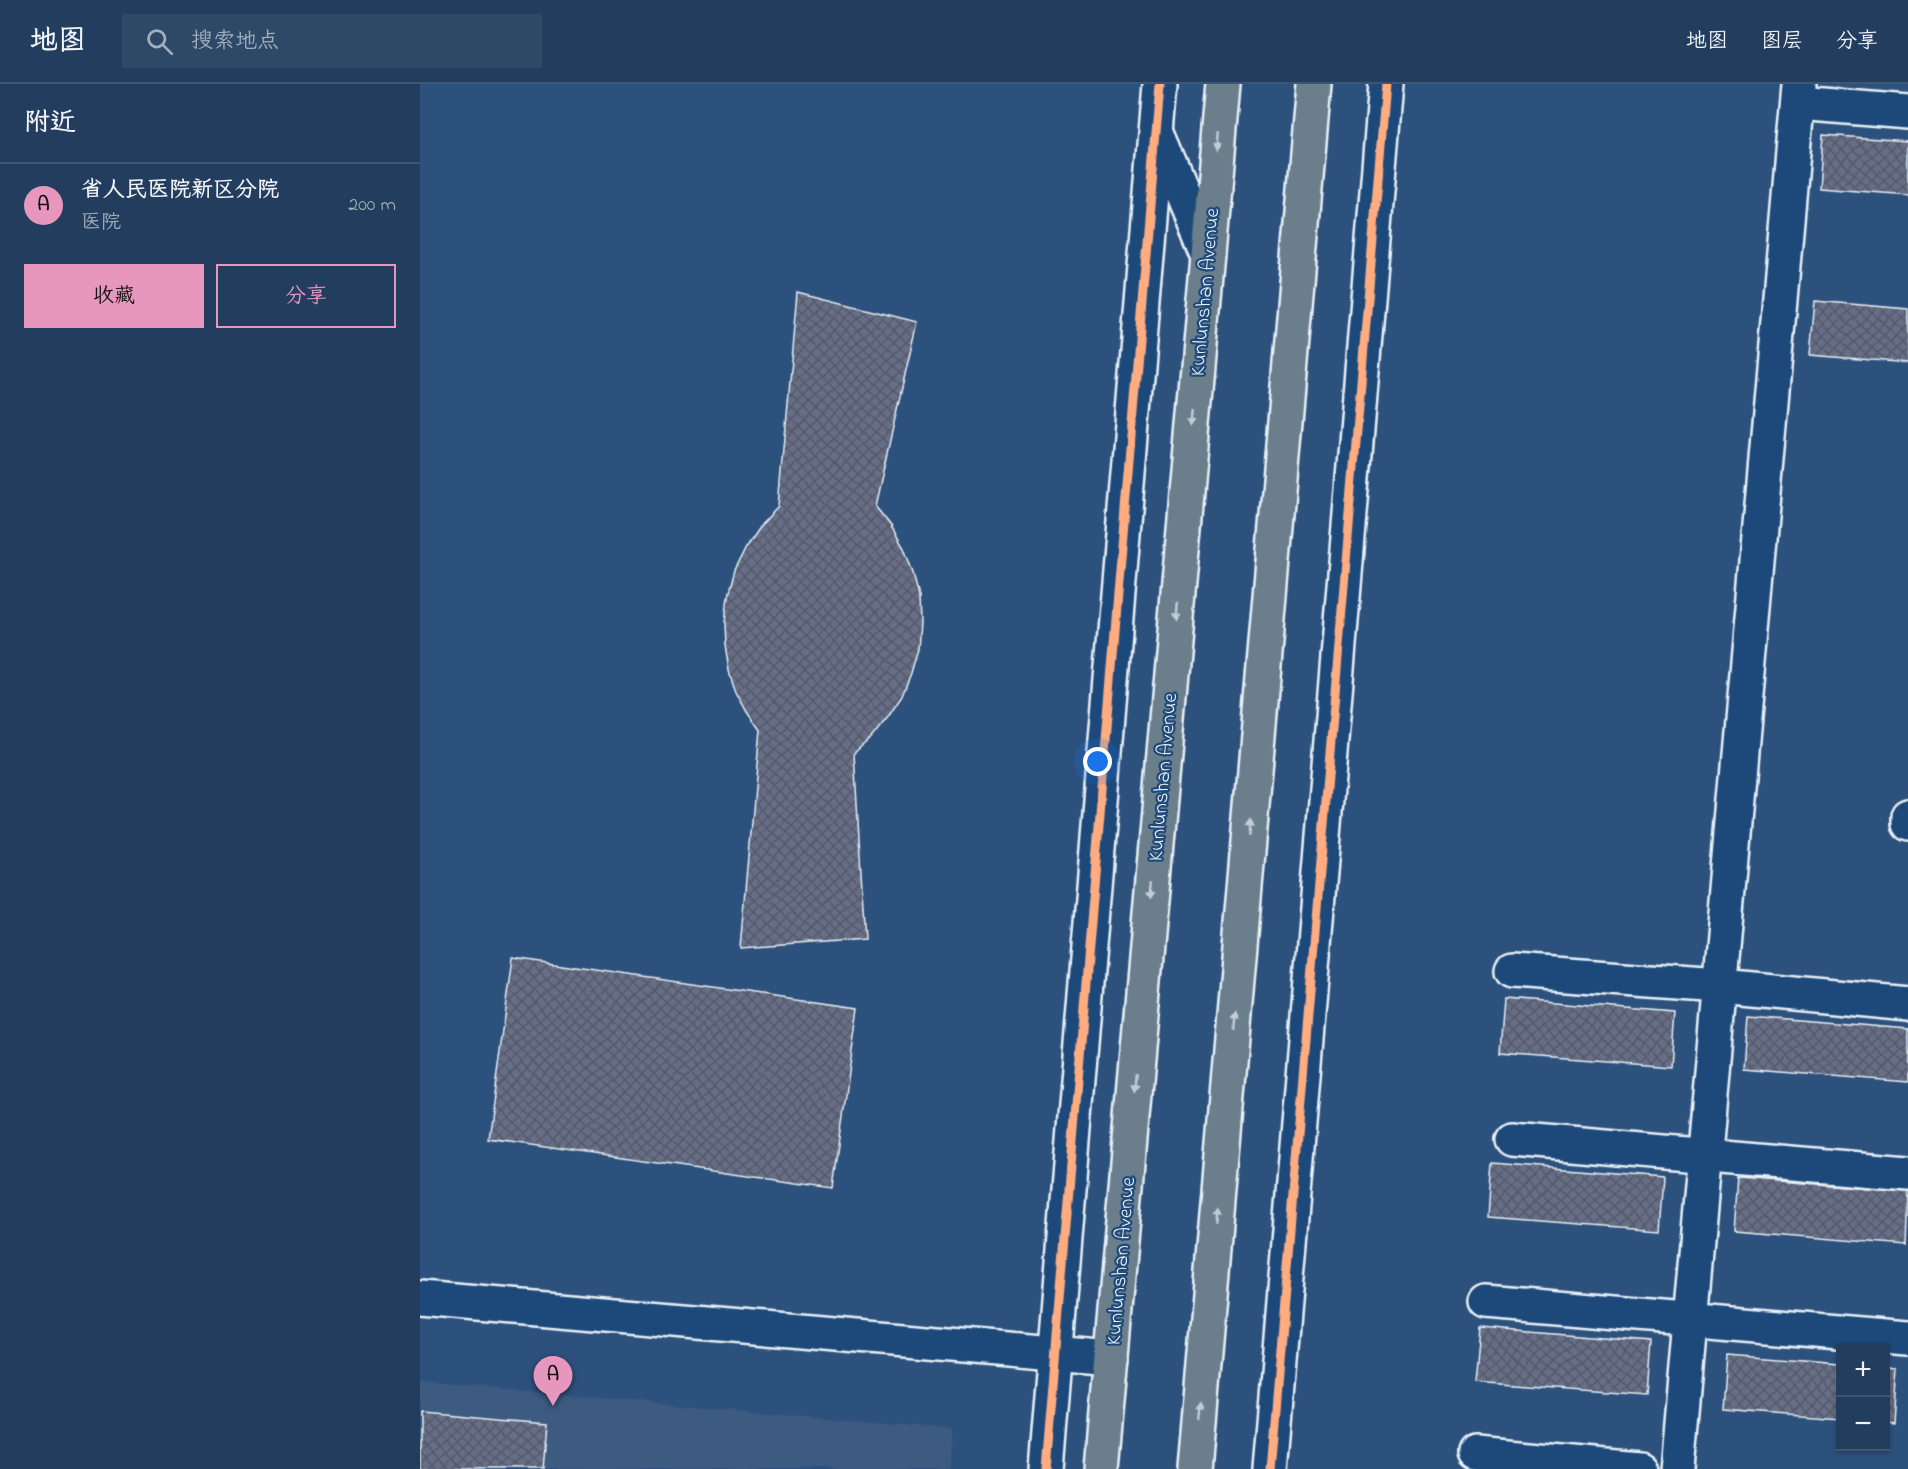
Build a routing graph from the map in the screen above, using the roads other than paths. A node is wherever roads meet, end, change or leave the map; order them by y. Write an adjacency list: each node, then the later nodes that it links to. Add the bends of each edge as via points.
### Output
1 (1160, 84): 7 (street)
2 (1222, 84): 8 (main road, Kunlunshan Avenue, one-way to 8)
3 (1314, 84): 26 (main road, one-way to 3)
4 (1386, 84): 27 (street)
5 (1798, 93): 6 (street); 12 (street)
6 (1908, 112)
7 (1156, 132): 8 (street); 21 (street)
8 (1208, 254): 22 (main road, Kunlunshan Avenue, one-way to 22)
9 (1908, 816): 10 (street)
10 (1908, 824)
11 (1512, 971): 12 (street)
12 (1720, 986): 13 (street); 15 (street)
13 (1908, 1004)
14 (1512, 1139): 15 (street)
15 (1704, 1155): 16 (street); 19 (street)
16 (1908, 1173)
17 (420, 1298): 21 (street)
18 (1486, 1302): 19 (street)
19 (1690, 1318): 20 (street); 29 (street)
20 (1908, 1338)
21 (1056, 1353): 22 (street); 24 (street)
22 (1111, 1358): 25 (main road, Kunlunshan Avenue)
23 (1474, 1454): 28 (street)
24 (1046, 1469)
25 (1101, 1469)
26 (1195, 1469)
27 (1270, 1469)
28 (1639, 1469)
29 (1677, 1469)

